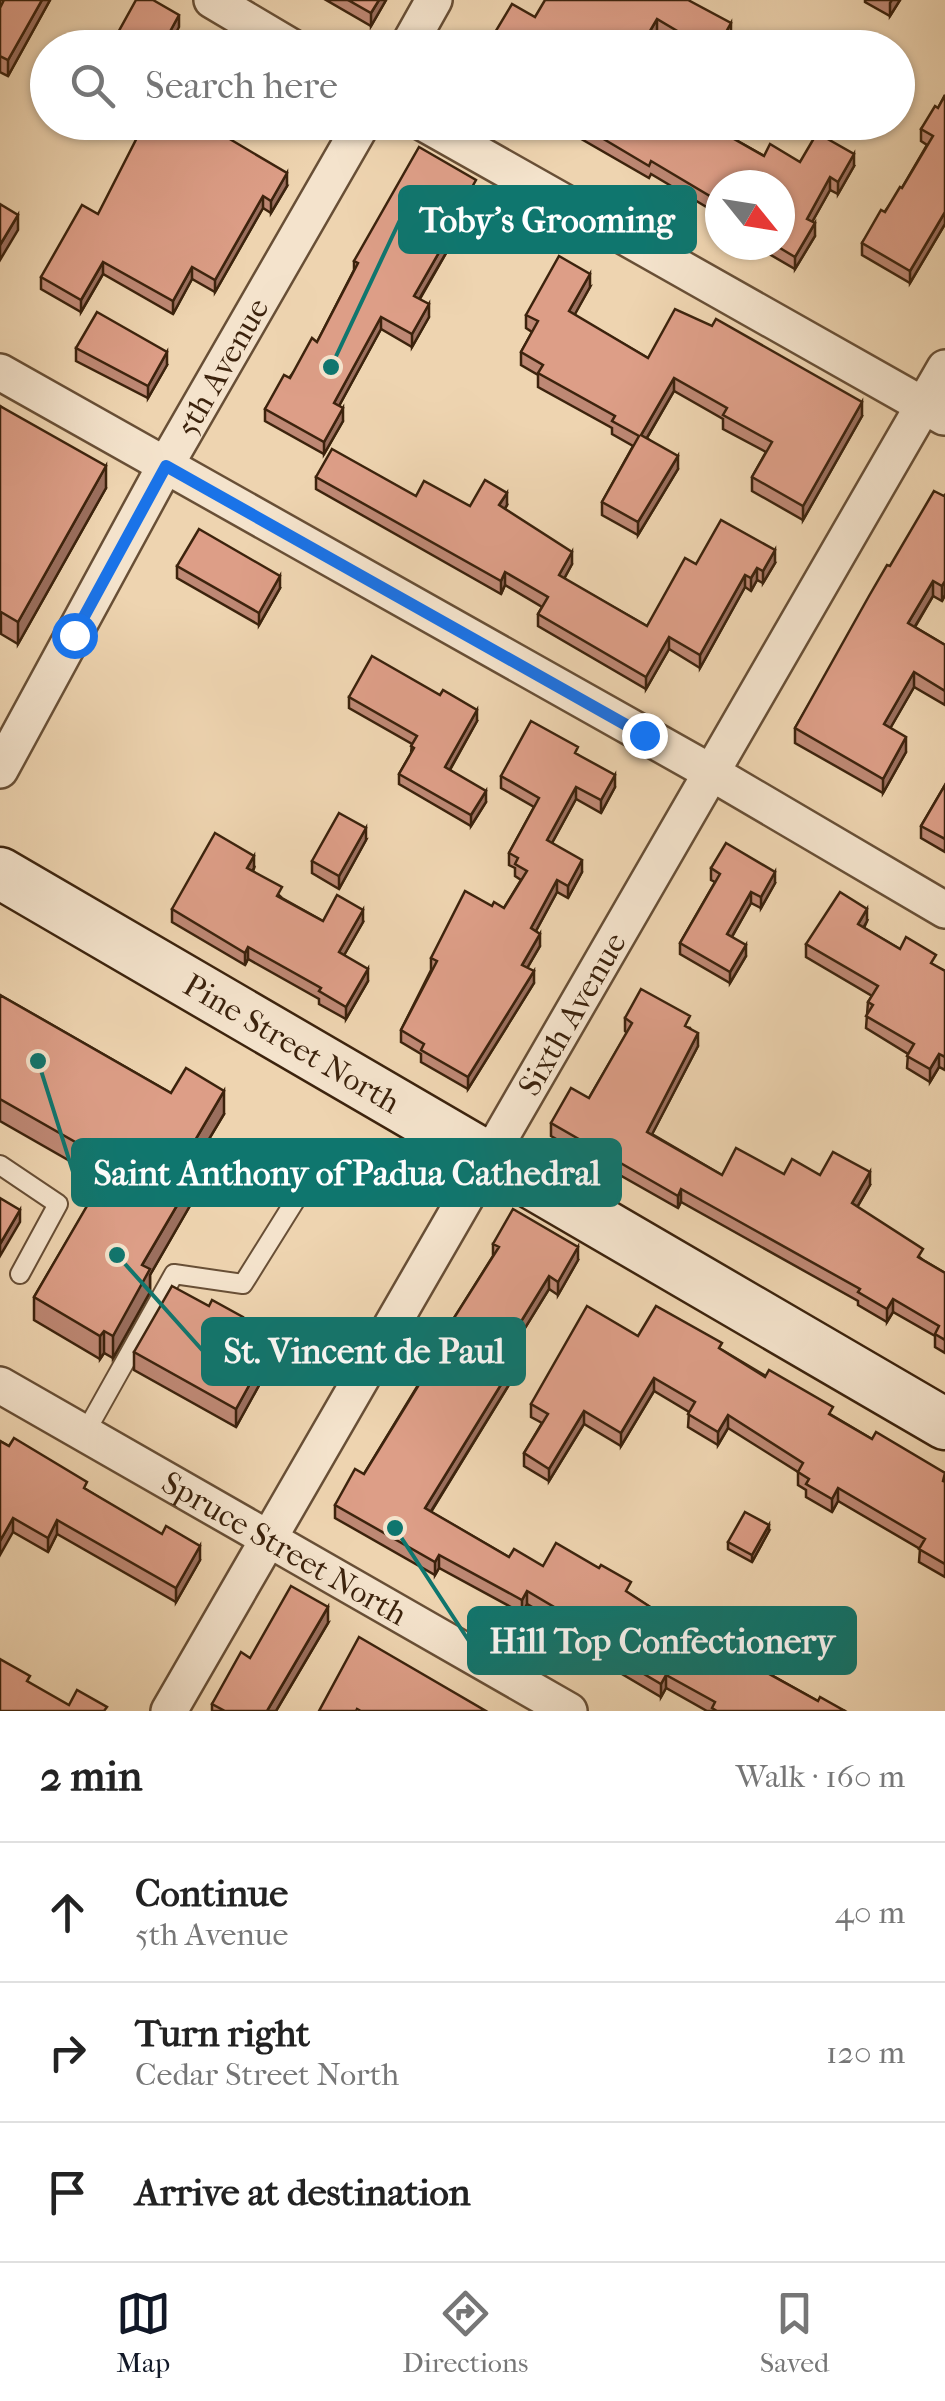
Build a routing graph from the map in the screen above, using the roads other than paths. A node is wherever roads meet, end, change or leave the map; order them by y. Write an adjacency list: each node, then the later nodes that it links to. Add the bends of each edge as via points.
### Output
1 (212, 0): 3 (street)
2 (434, 0): 4 (street)
3 (263, 30)
4 (416, 30)
5 (353, 140): 10 (street, 5th Avenue)
6 (454, 140): 9 (street)
7 (945, 368): 9 (street, Sixth Avenue)
8 (0, 372): 10 (street)
9 (935, 411): 12 (street, Sixth Avenue)
10 (166, 466): 11 (street, 5th Avenue); 12 (street)
11 (0, 770)
12 (712, 774): 14 (street); 15 (street, Sixth Avenue)
13 (0, 873): 15 (street, Pine Street North)
14 (945, 910)
15 (488, 1160): 20 (street, Pine Street North); 22 (street, Sixth Avenue)
16 (0, 1165): 18 (lane, via 58,1204)
17 (303, 1188): 21 (lane, via 243,1284 174,1274)
18 (20, 1274)
19 (0, 1384): 21 (street, Spruce Street North)
20 (945, 1424)
21 (84, 1433): 22 (street, Spruce Street North)
22 (269, 1539): 23 (street, Sixth Avenue); 24 (street, Spruce Street North)
23 (169, 1711)
24 (569, 1711)

